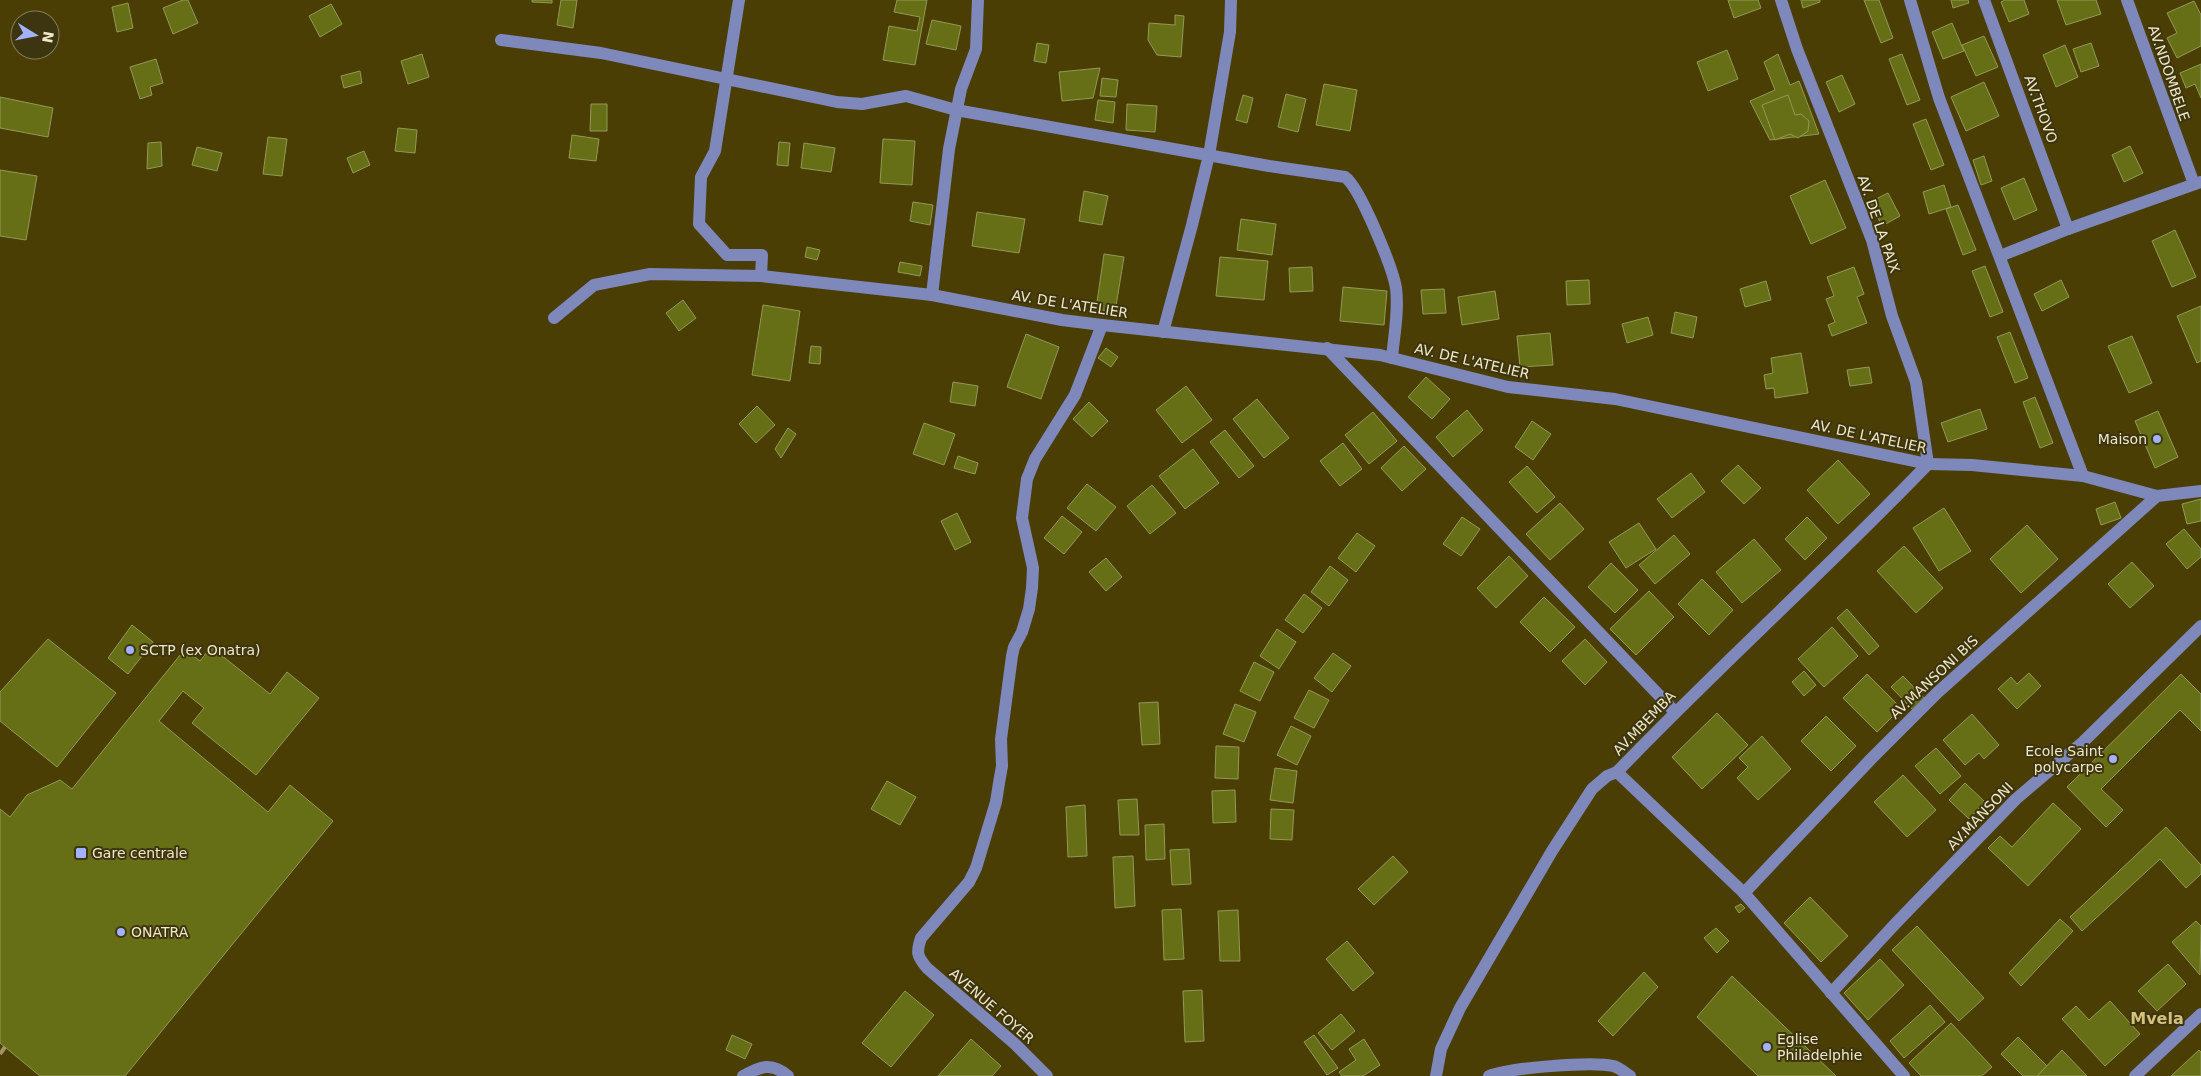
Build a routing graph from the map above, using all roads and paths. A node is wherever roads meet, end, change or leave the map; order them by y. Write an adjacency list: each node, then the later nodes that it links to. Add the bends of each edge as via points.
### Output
1 (739, 0): 9 (street)
2 (978, 0): 10 (street, via 976,49)
3 (1231, 0): 11 (street, via 1230,32)
4 (1781, 0): 22 (street, AV. DE LA PAIX, via 1872,240 1892,316 1916,382)
5 (1910, 0): 14 (street, via 1939,98)
6 (1984, 0): 13 (street, AV.THOVO)
7 (2127, 0): 12 (street, AV.NDOMBELE)
8 (501, 40): 9 (street, via 601,53)
9 (728, 79): 10 (street, via 837,102 862,104 906,96); 15 (street, via 715,151 701,177 698,224 727,254 762,255)
10 (956, 110): 11 (street); 16 (street)
11 (1209, 155): 19 (street); 21 (street, via 1345,177 1352,183 1396,288)
12 (2197, 183): 13 (street)
13 (2068, 230): 14 (street)
14 (2000, 256): 23 (street)
15 (761, 276): 16 (street, AV. DE L'ATELIER); 17 (street, AV. DE L'ATELIER, via 650,274 594,285)
16 (932, 295): 18 (street, AV. DE L'ATELIER)
17 (554, 318)
18 (1102, 325): 19 (street, AV. DE L'ATELIER); 34 (street, AVENUE FOYER, via 1075,395 1035,459 1027,479 1022,518 1033,568 1032,588 1022,632 1012,656 996,802 976,868 969,882 921,938 918,958)
19 (1163, 332): 20 (street, AV. DE L'ATELIER)
20 (1327, 348): 21 (street, AV. DE L'ATELIER); 27 (street)
21 (1392, 358): 22 (street, AV. DE L'ATELIER, via 1508,387 1614,399)
22 (1928, 464): 23 (street, AV. DE L'ATELIER); 27 (street, AV.MBEMBA)
23 (2083, 476): 25 (street, AV. DE L'ATELIER)
24 (2201, 491): 25 (street, AV. DE L'ATELIER)
25 (2157, 496): 29 (street, AV.MANSONI BIS, via 1937,693)
26 (2201, 626): 30 (street, AV.MANSONI, via 2083,742 2016,799)
27 (1675, 712): 28 (street, AV.MBEMBA)
28 (1617, 772): 29 (street); 35 (street, AV.MBEMBA, via 1607,776 1592,790 1548,859 1460,1008 1441,1049)
29 (1744, 893): 30 (street)
30 (1831, 993): 38 (street)
31 (2201, 1014): 39 (street)
32 (744, 1076): 33 (street, via 762,1067 779,1068)
33 (788, 1076)
34 (1047, 1076)
35 (1436, 1076)
36 (1489, 1076): 37 (street, via 1586,1064 1615,1066)
37 (1630, 1076)
38 (1904, 1076)
39 (2135, 1076)

